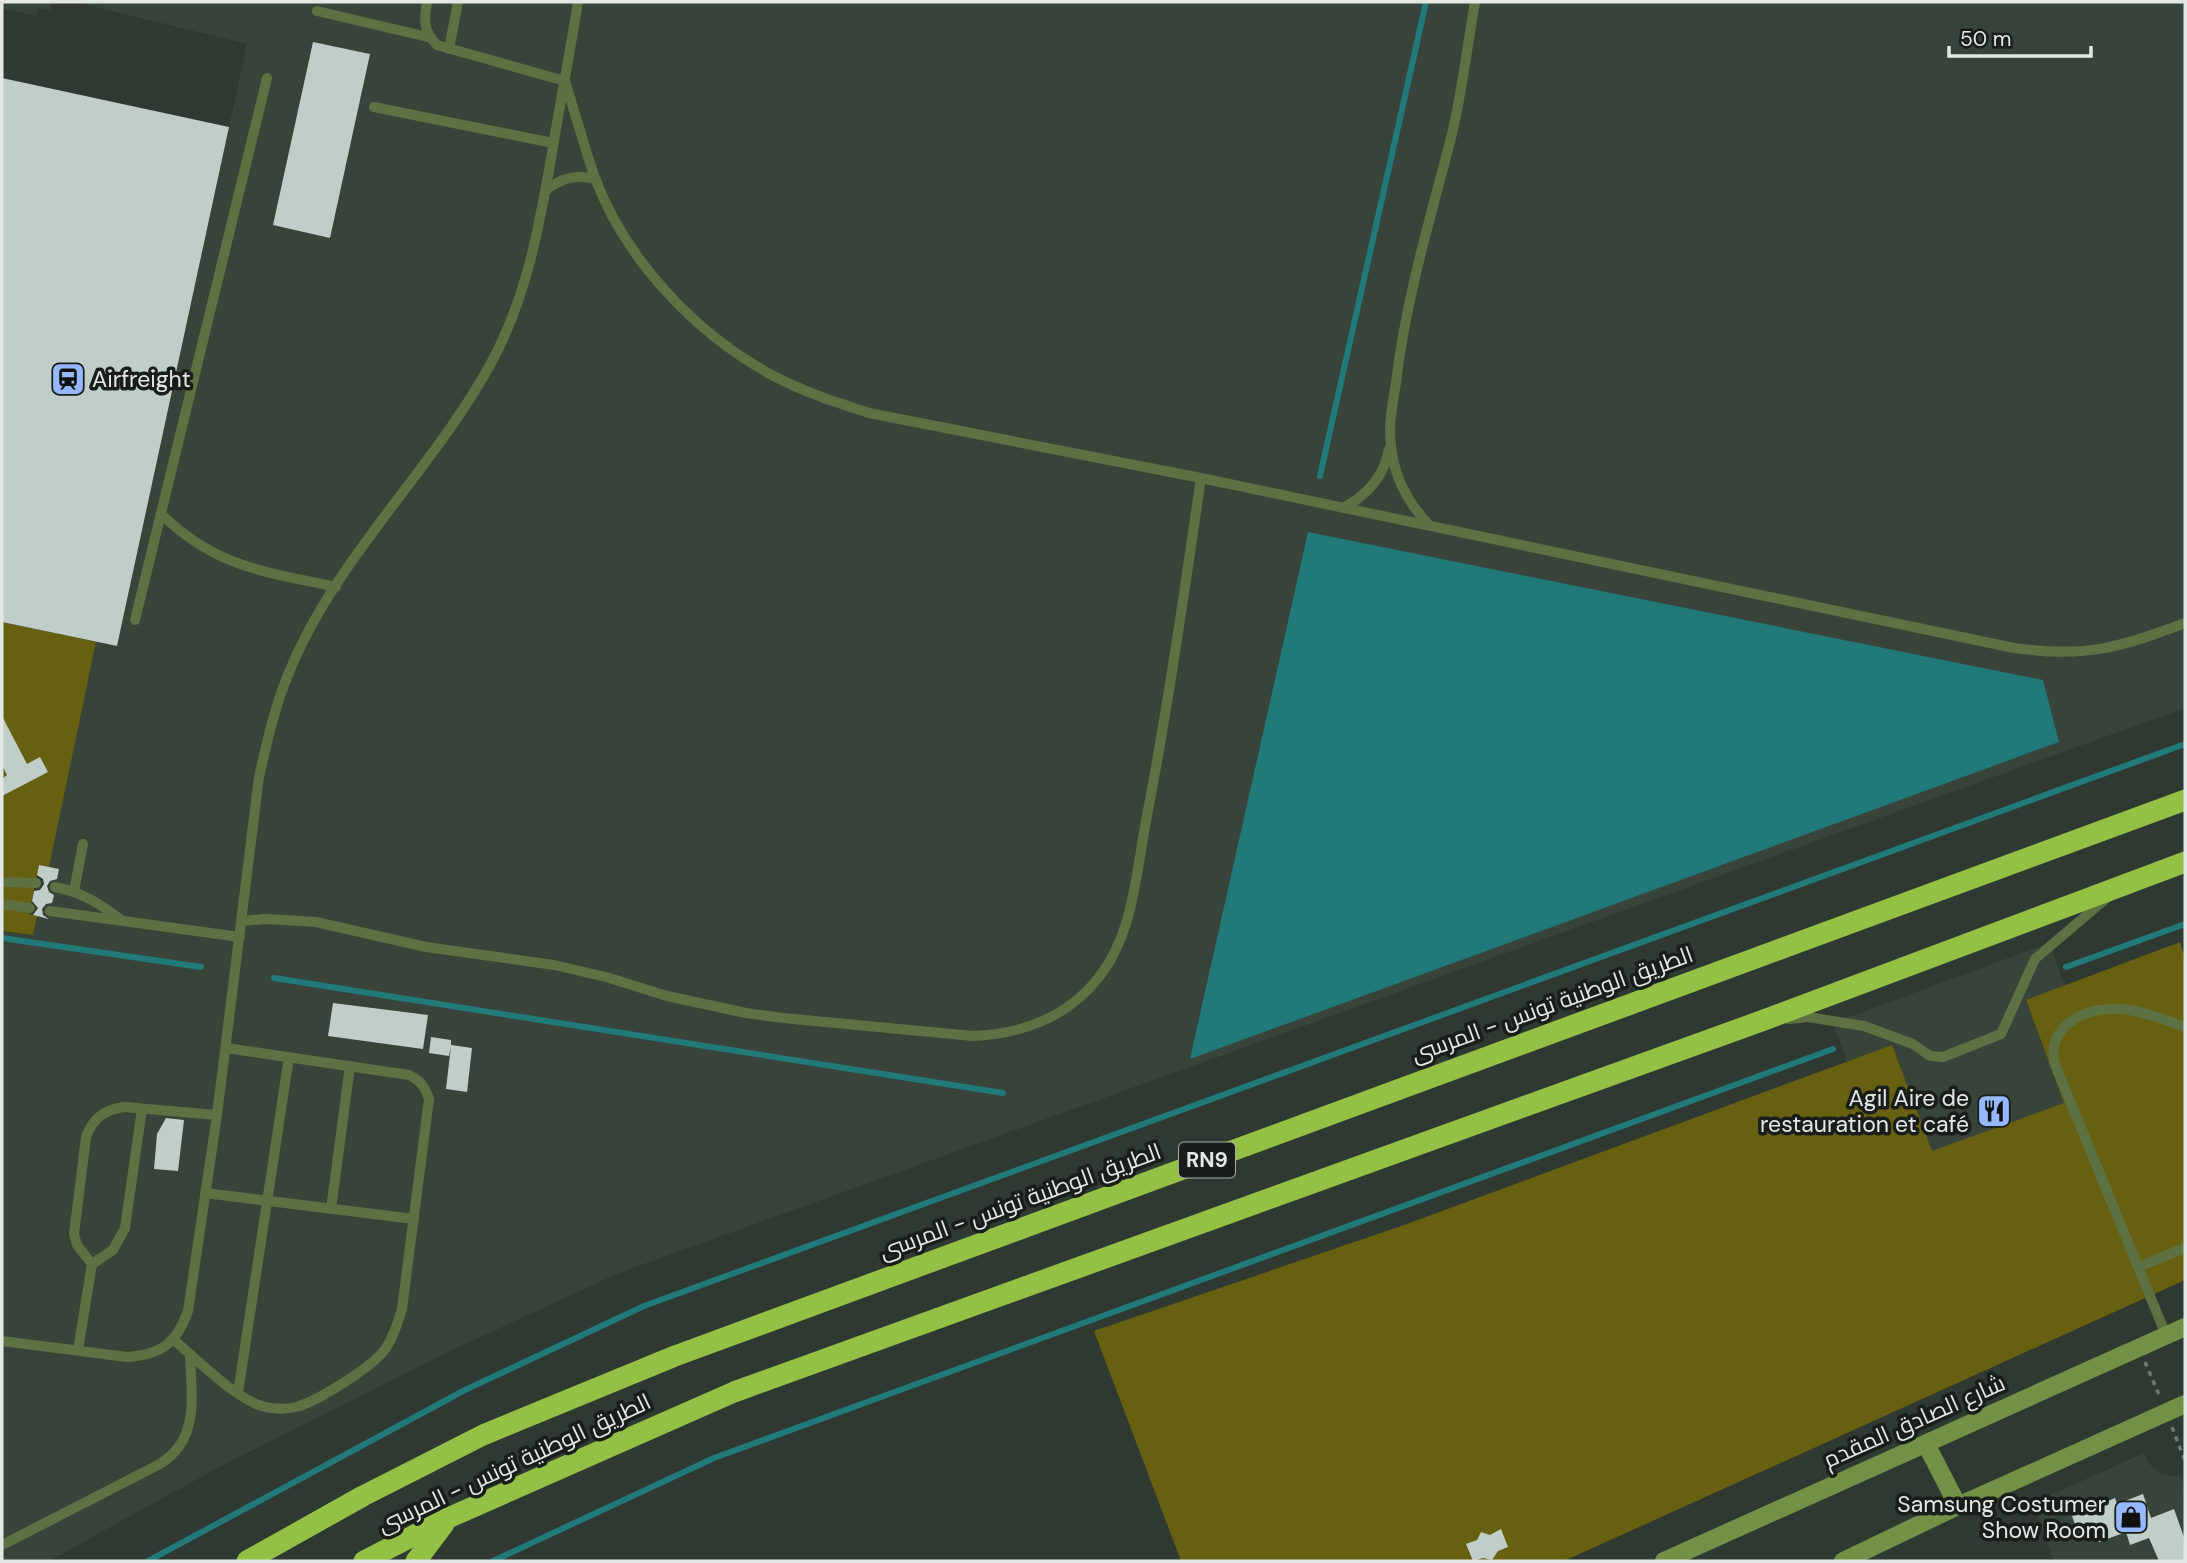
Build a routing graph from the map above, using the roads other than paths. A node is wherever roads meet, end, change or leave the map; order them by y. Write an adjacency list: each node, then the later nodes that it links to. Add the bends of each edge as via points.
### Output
1 (427, 2): 6 (lane, via 424,25)
2 (458, 2): 7 (lane)
3 (578, 2): 9 (lane)
4 (1475, 2): 14 (lane, via 1452,135 1399,356)
5 (317, 11): 6 (lane)
6 (428, 37): 7 (lane)
7 (449, 49): 9 (lane)
8 (267, 78): 17 (lane)
9 (565, 81): 11 (lane); 12 (lane)
10 (374, 107): 11 (lane)
11 (553, 143): 13 (lane)
12 (596, 179): 13 (lane, via 569,177); 15 (lane, via 649,271 725,345 770,374 818,397 869,413)
13 (545, 191): 19 (lane, via 528,275 489,366)
14 (1390, 442): 16 (lane, via 1377,481); 18 (lane, via 1406,495)
15 (1200, 478): 16 (lane); 34 (lane, via 1168,706 1126,928 1110,962 1086,993 1034,1025 973,1035 783,1018 706,1006 554,965 426,947 316,922)
16 (1343, 508): 18 (lane)
17 (161, 514): 19 (lane, via 194,542 234,563); 20 (lane)
18 (1430, 526): 21 (lane, via 2048,653 2115,647)
19 (336, 587): 34 (lane, via 288,673 270,724)
20 (135, 621)
21 (2185, 623)
22 (2185, 800): 62 (highway, الطريق الوطنية تونس - المرسى / RN9, via 676,1356 483,1436)
23 (83, 844): 29 (lane)
24 (2185, 862): 27 (highway, الطريق الوطنية تونس - المرسى / RN9)
25 (2, 881): 26 (lane)
26 (36, 883)
27 (2120, 886): 36 (highway, الطريق الوطنية تونس - المرسى / RN9); 36 (lane, via 2035,959 2001,1034 1943,1057 1930,1056 1913,1044 1864,1026 1808,1017)
28 (55, 887): 29 (lane)
29 (75, 891): 33 (lane)
30 (2, 904): 31 (lane)
31 (30, 908)
32 (50, 911): 33 (lane)
33 (122, 921): 35 (lane)
34 (242, 921): 35 (lane)
35 (240, 937): 38 (lane)
36 (1764, 1020): 60 (highway, الطريق الوطنية تونس - المرسى / RN9, via 734,1392)
37 (2185, 1027): 49 (lane, via 2146,1013 2105,1007 2078,1016 2062,1029 2052,1046 2054,1062)
38 (226, 1048): 39 (lane); 42 (lane)
39 (289, 1057): 40 (lane); 44 (lane)
40 (350, 1066): 45 (lane); 46 (lane, via 409,1075 426,1089 429,1100)
41 (142, 1109): 42 (lane); 48 (lane, via 125,1228 113,1250); 48 (lane, via 111,1109 90,1125 86,1137 75,1234 77,1245)
42 (217, 1115): 43 (lane)
43 (205, 1194): 44 (lane); 52 (lane, via 188,1311)
44 (267, 1201): 45 (lane); 56 (lane)
45 (331, 1209): 46 (lane)
46 (414, 1219): 56 (lane, via 402,1309 385,1350 314,1400 295,1407 275,1409)
47 (2185, 1248): 49 (lane)
48 (92, 1264): 54 (lane)
49 (2138, 1267): 51 (lane)
50 (2185, 1327): 51 (main road, شارع الصادق المقدم)
51 (2166, 1335): 58 (main road, شارع الصادق المقدم)
52 (174, 1340): 54 (lane, via 144,1356); 55 (lane)
53 (2, 1341): 54 (lane)
54 (78, 1350)
55 (190, 1353): 56 (lane); 61 (lane, via 191,1420 175,1453)
56 (238, 1393)
57 (2185, 1404): 59 (main road)
58 (1926, 1444): 59 (main road); 65 (main road, شارع الصادق المقدم)
59 (1958, 1506): 66 (main road)
60 (448, 1518): 63 (highway, الطريق الوطنية تونس - المرسى / RN9); 64 (highway)
61 (2, 1545)
62 (247, 1561)
63 (364, 1561)
64 (416, 1561)
65 (1664, 1561)
66 (1843, 1561)

